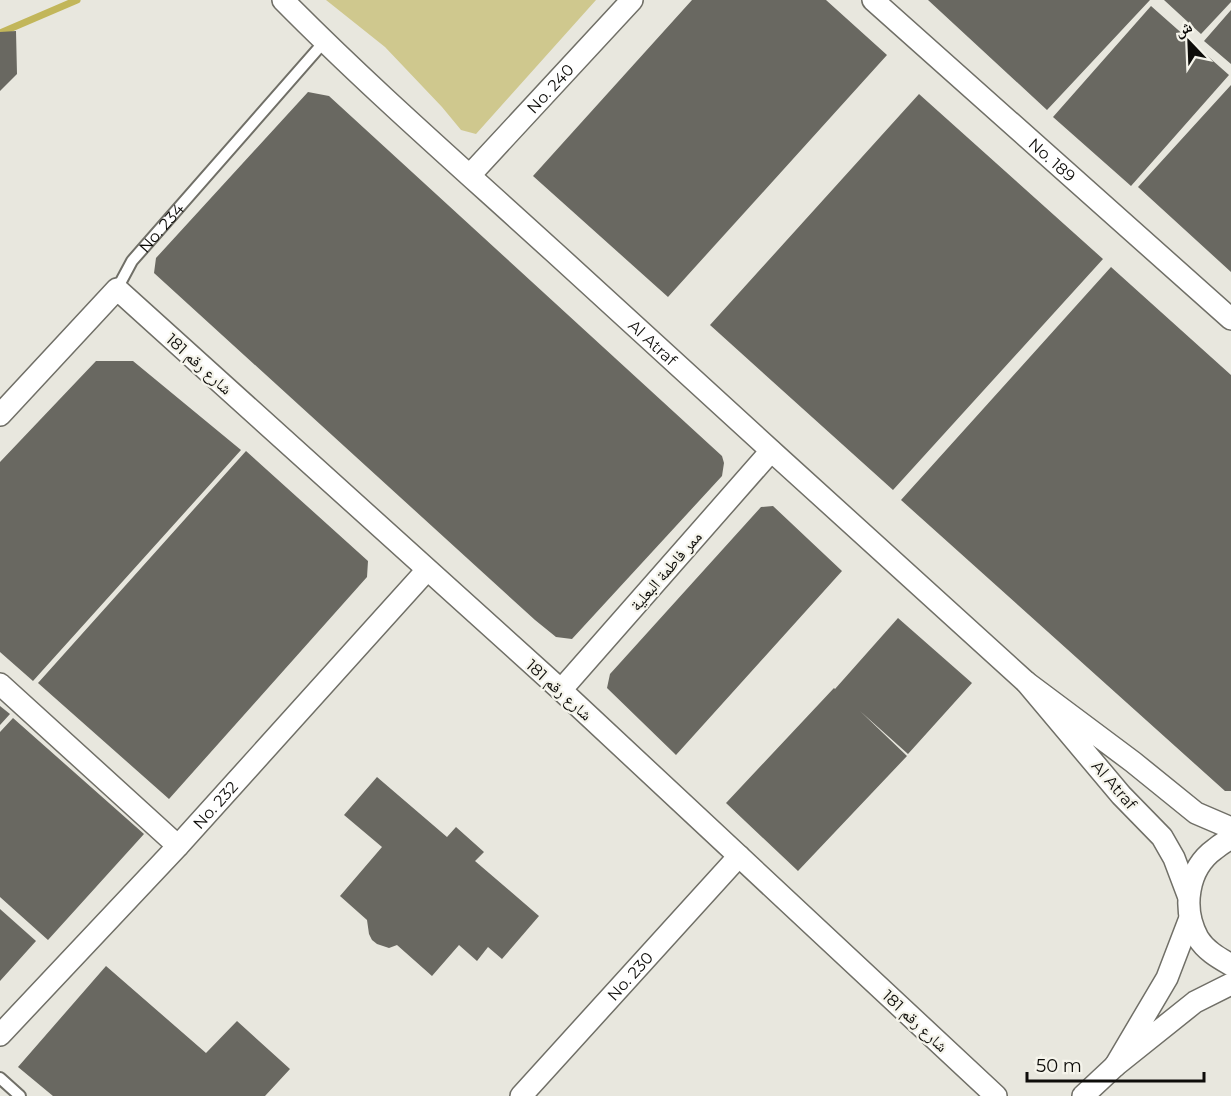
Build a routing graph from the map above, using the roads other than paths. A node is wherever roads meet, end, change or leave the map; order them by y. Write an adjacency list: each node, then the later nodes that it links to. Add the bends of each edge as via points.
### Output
1 (283, 0): 4 (street, Al Atraf)
2 (632, 0): 5 (street, No. 240)
3 (873, 0): 7 (street, No. 189)
4 (324, 42): 5 (street, Al Atraf); 6 (lane, No. 234, via 132,261)
5 (470, 175): 9 (street, Al Atraf)
6 (117, 289): 8 (street, No. 234); 10 (street, شارع رقم 181)
7 (1231, 319)
8 (0, 415)
9 (771, 451): 11 (street, Al Atraf); 13 (street, ممر فاطمة البعلية)
10 (427, 570): 13 (street, شارع رقم 181); 16 (street, No. 232)
11 (1026, 682): 14 (street, Al Atraf, via 1196,813); 18 (street, Al Atraf, via 1121,795 1162,837)
12 (0, 684): 16 (street)
13 (561, 690): 17 (street, شارع رقم 181)
14 (1231, 828)
15 (1231, 839): 18 (street, Al Atraf, via 1208,854 1195,873)
16 (178, 846): 22 (street, No. 232)
17 (739, 855): 26 (street, No. 230); 27 (street, شارع رقم 181)
18 (1188, 895): 19 (street, Al Atraf)
19 (1190, 918): 20 (street, Al Atraf, via 1199,939 1215,956); 23 (street, via 1167,978)
20 (1231, 965)
21 (1231, 984): 23 (street, via 1195,1002)
22 (0, 1035)
23 (1114, 1066): 28 (street)
24 (0, 1078): 25 (lane)
25 (20, 1096)
26 (521, 1096)
27 (996, 1096)
28 (1083, 1096)

